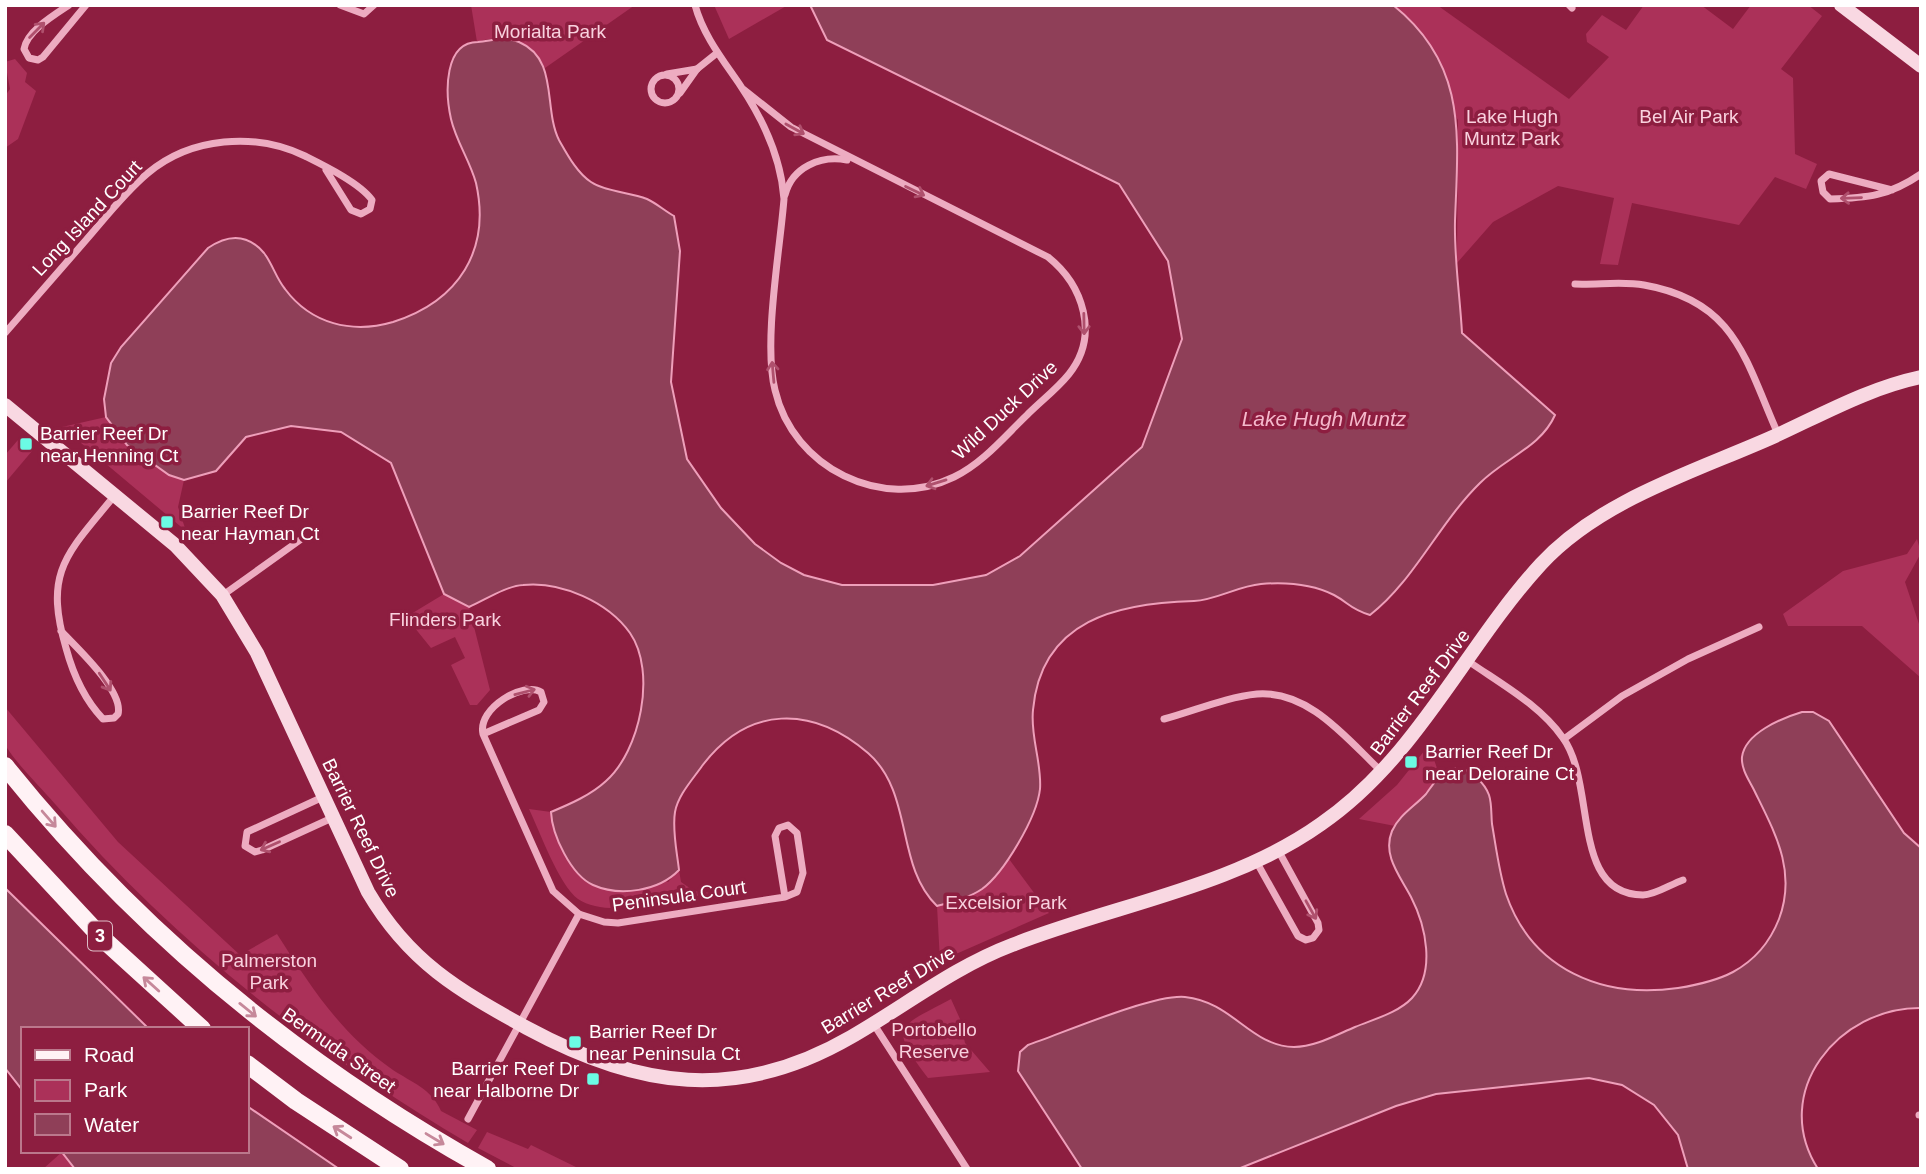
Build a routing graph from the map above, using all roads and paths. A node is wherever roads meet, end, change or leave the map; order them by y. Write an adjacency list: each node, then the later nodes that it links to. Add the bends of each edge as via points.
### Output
1 (69, 5): 2 (street, one-way to 1, via 43,57 29,58 24,49 27,40)
2 (86, 5)
3 (340, 5): 4 (street, via 364,14)
4 (374, 5)
5 (695, 5): 7 (street, Wild Duck Drive)
6 (1841, 5): 8 (street)
7 (718, 53): 9 (street); 11 (street, Wild Duck Drive)
8 (1921, 66)
9 (697, 69): 10 (street); 12 (street)
10 (663, 75): 12 (street, via 677,82); 12 (street, via 653,80 654,97 664,104)
11 (743, 89): 13 (street, Wild Duck Drive, one-way to 13, via 777,118); 17 (street, Wild Duck Drive, via 777,155)
12 (675, 100)
13 (854, 161): 17 (street, Wild Duck Drive, via 834,158 812,163 793,178); 17 (street, Wild Duck Drive, one-way to 17, via 1048,257 1070,278 1083,304 1083,341 1069,373 988,453 956,477 909,488 877,488 855,482 820,463 793,432 780,409 772,370)
14 (326, 170): 14 (street, Long Island Court, via 368,195 370,209 361,214 351,209); 19 (street, Long Island Court, via 280,146 242,141 202,146 166,160 138,182)
15 (1921, 174): 16 (street)
16 (1892, 190): 16 (street, one-way to 16, via 1875,197 1830,199 1821,181 1829,174)
17 (784, 199)
18 (1575, 284): 22 (street, via 1642,284 1685,295 1714,312 1738,342)
19 (5, 333)
20 (1920, 381): 22 (street, Barrier Reef Drive, via 1875,390)
21 (5, 405): 23 (street, Barrier Reef Drive)
22 (1779, 434): 28 (street, Barrier Reef Drive, via 1629,501 1572,536 1531,576)
23 (115, 495): 25 (street, Barrier Reef Drive, via 192,560); 27 (street, via 62,565 56,594)
24 (300, 540): 25 (street)
25 (222, 595): 34 (street, Barrier Reef Drive, via 257,653)
26 (1759, 627): 31 (street, via 1622,696)
27 (61, 631): 27 (street, one-way to 27, via 96,668 118,702 114,719 103,719 77,681)
28 (1468, 661): 31 (street, via 1541,712); 33 (street, Barrier Reef Drive)
29 (1164, 719): 33 (street, via 1245,696 1283,696 1321,715)
30 (483, 734): 30 (street, one-way to 30, via 482,720 490,708 529,689 541,692 544,702 539,710); 41 (street, Peninsula Court, via 553,891)
31 (1564, 739): 39 (street, via 1579,770 1597,870 1616,890 1645,895)
32 (5, 766): 48 (main road, Bermuda Street / 3, one-way to 48, via 96,871 219,986 365,1096)
33 (1383, 773): 37 (street, Barrier Reef Drive, via 1319,826)
34 (323, 797): 35 (street, Barrier Reef Drive); 35 (street, one-way to 34, via 262,850 255,852 245,846 247,832)
35 (332, 818): 43 (street, Barrier Reef Drive, via 368,892 404,945 453,987)
36 (5, 834): 44 (main road, 3, one-way to 36, via 102,939)
37 (1278, 850): 38 (street, Barrier Reef Drive); 38 (street, one-way to 38, via 1318,923 1313,938 1306,940 1296,933)
38 (1256, 861): 42 (street, Barrier Reef Drive, via 977,959)
39 (1683, 880)
40 (785, 897): 40 (street, via 775,836 779,828 788,825 797,833 803,873 797,892); 41 (street, Peninsula Court, via 618,923)
41 (579, 914): 43 (street)
42 (873, 1023): 43 (street, Barrier Reef Drive, via 828,1049 774,1069 690,1081 608,1066); 49 (street)
43 (519, 1024): 46 (street)
44 (200, 1027)
45 (248, 1065): 47 (main road, one-way to 45)
46 (468, 1119)
47 (400, 1169)
48 (487, 1169)
49 (967, 1169)

